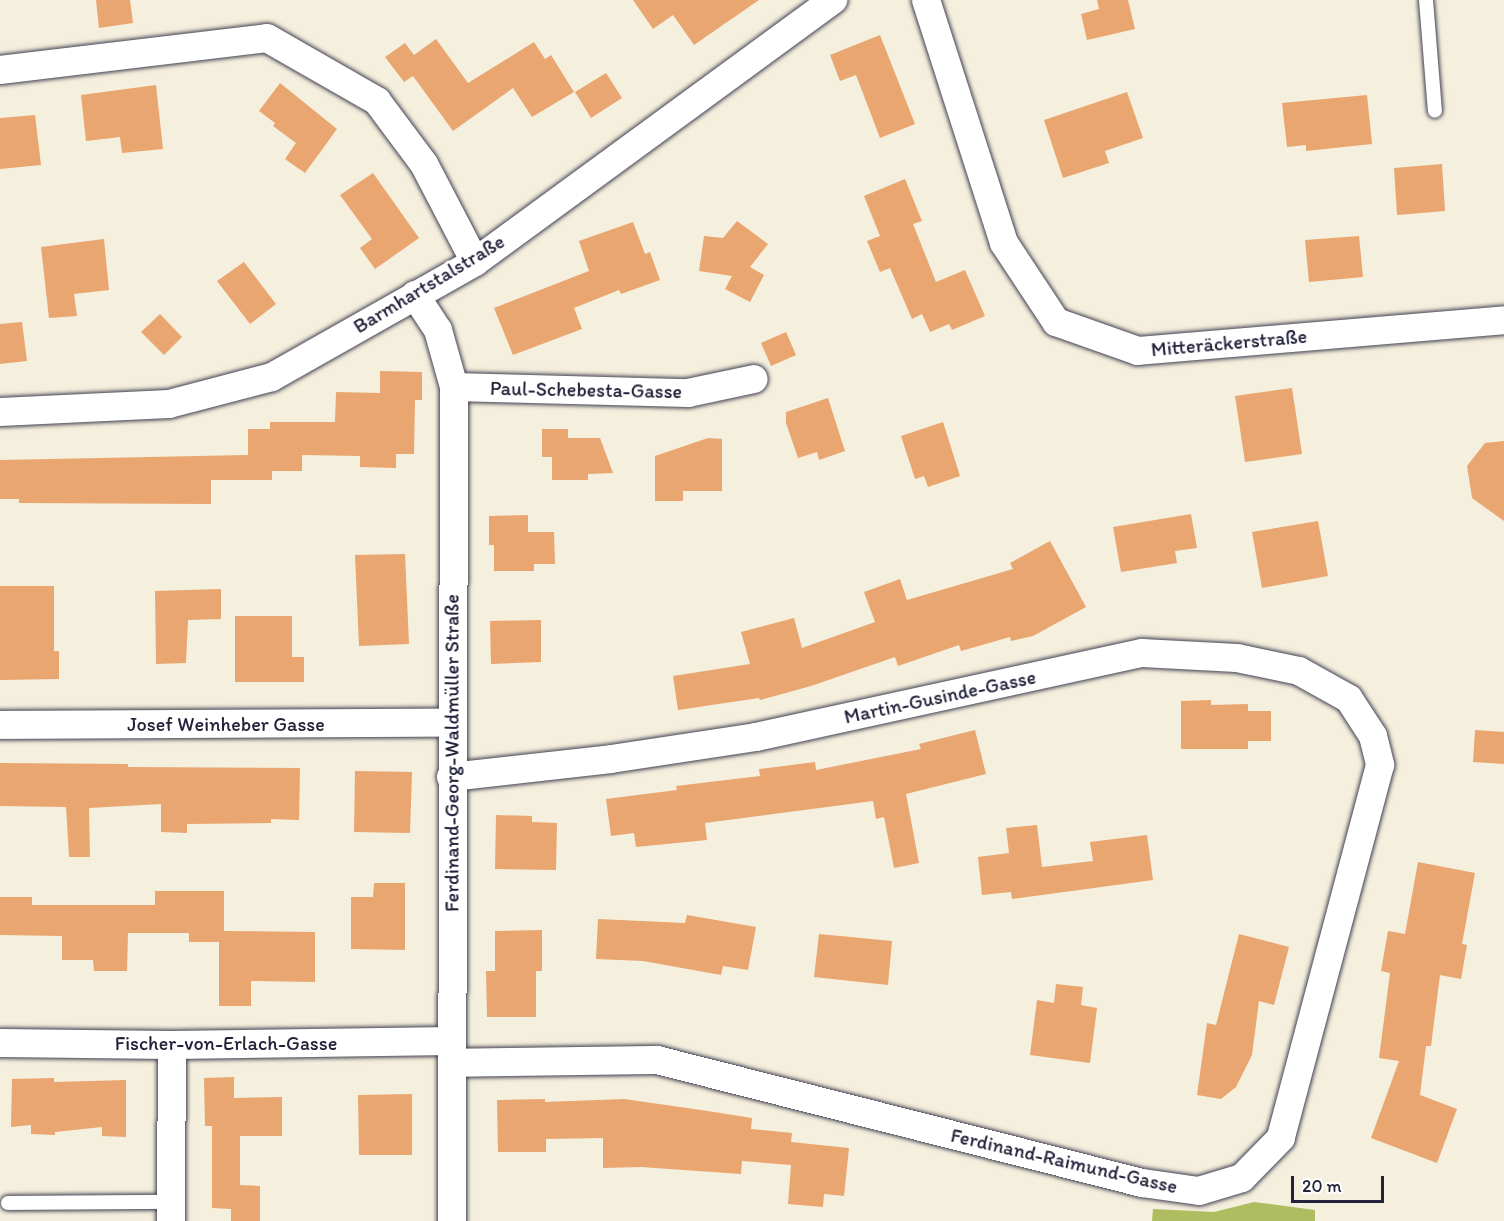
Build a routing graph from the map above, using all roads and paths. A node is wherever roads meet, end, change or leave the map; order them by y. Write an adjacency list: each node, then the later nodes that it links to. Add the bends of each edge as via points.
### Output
1 (833, 0): 6 (street, Barmhartstalstraße)
2 (926, 0): 8 (street, Mitteräckerstraße, via 1004,243 1056,322 1138,351)
3 (1426, 0): 5 (lane)
4 (0, 70): 6 (street, via 267,38 377,101 424,164)
5 (1435, 111)
6 (475, 262): 7 (street, Barmhartstalstraße)
7 (415, 294): 10 (street, Ferdinand-Georg-Waldmüller Straße, via 438,330); 11 (street, Barmhartstalstraße, via 272,377 169,404)
8 (1504, 320)
9 (754, 379): 10 (street, Paul-Schebesta-Gasse, via 688,393)
10 (454, 387): 12 (street, Ferdinand-Georg-Waldmüller Straße)
11 (0, 412)
12 (451, 723): 13 (street, Josef Weinheber Gasse); 15 (street, Ferdinand-Georg-Waldmüller Straße)
13 (0, 725)
14 (1380, 765): 15 (street, Martin-Gusinde-Gasse, via 1373,736 1349,699 1299,671 1237,658 1142,653 756,737); 18 (street, Ferdinand-Raimund-Gasse, via 1281,1138 1242,1178 1199,1191 1142,1183 657,1060)
15 (451, 777): 18 (street, Ferdinand-Georg-Waldmüller Straße)
16 (0, 1043): 17 (street, Fischer-von-Erlach-Gasse)
17 (172, 1045): 18 (street, Fischer-von-Erlach-Gasse); 20 (street)
18 (452, 1052): 21 (street, Ferdinand-Georg-Waldmüller Straße)
19 (8, 1203): 20 (lane)
20 (171, 1212)
21 (452, 1221)

